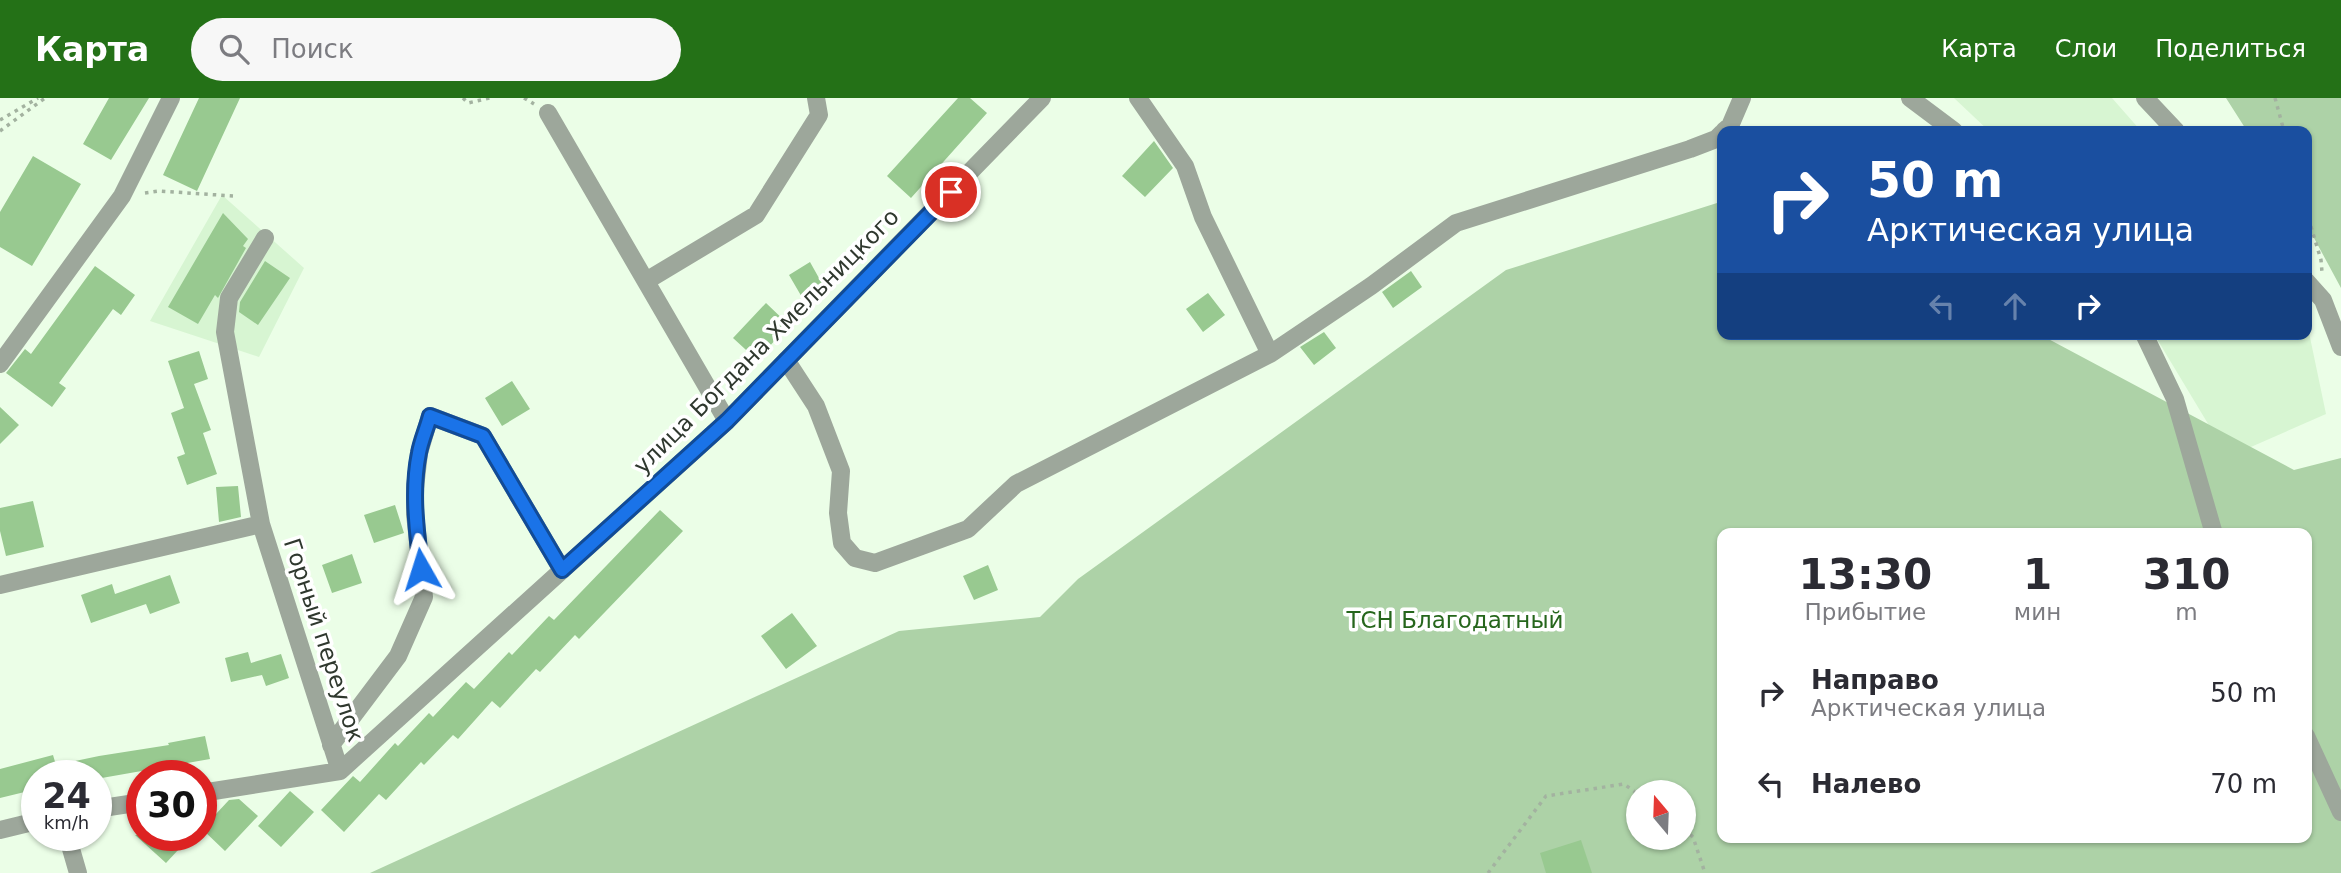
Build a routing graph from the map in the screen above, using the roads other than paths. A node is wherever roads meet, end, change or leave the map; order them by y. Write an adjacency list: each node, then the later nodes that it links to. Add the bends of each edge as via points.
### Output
1 (171, 98): 20 (street, via 122,196)
2 (816, 98): 14 (street, via 819,116 756,215)
3 (1042, 98): 19 (street, улица Богдана Хмельницкого)
4 (1138, 98): 18 (street, via 1185,166 1203,216)
5 (1742, 98): 9 (street)
6 (1910, 98): 10 (street)
7 (2145, 98): 11 (street)
8 (548, 113): 14 (street)
9 (1729, 126)
10 (1947, 126)
11 (2171, 126)
12 (1717, 138): 18 (street, via 1456,223)
13 (265, 238): 22 (street, Горный переулок, via 229,298 225,332)
14 (646, 281): 21 (street)
15 (2312, 288): 17 (street, via 2323,300)
16 (2147, 340): 23 (street, via 2175,399)
17 (2341, 347)
18 (1270, 354): 19 (street, via 1016,484 968,528 875,563 855,558 842,543 838,513 841,471 816,406)
19 (786, 360): 21 (street, улица Богдана Хмельницкого)
20 (0, 364)
21 (727, 421): 24 (street, улица Богдана Хмельницкого)
22 (261, 524): 25 (street); 26 (street, Горный переулок)
23 (2212, 528)
24 (562, 570): 26 (street, via 483,436 430,416 415,488 424,597 398,656); 28 (street, улица Богдана Хмельницкого)
25 (0, 585)
26 (331, 745): 28 (street, Горный переулок)
27 (2312, 749): 30 (street)
28 (340, 771): 29 (street)
29 (217, 790)
30 (2341, 812)
31 (21, 825): 32 (street)
32 (0, 830)
33 (71, 851): 34 (street)
34 (78, 873)

